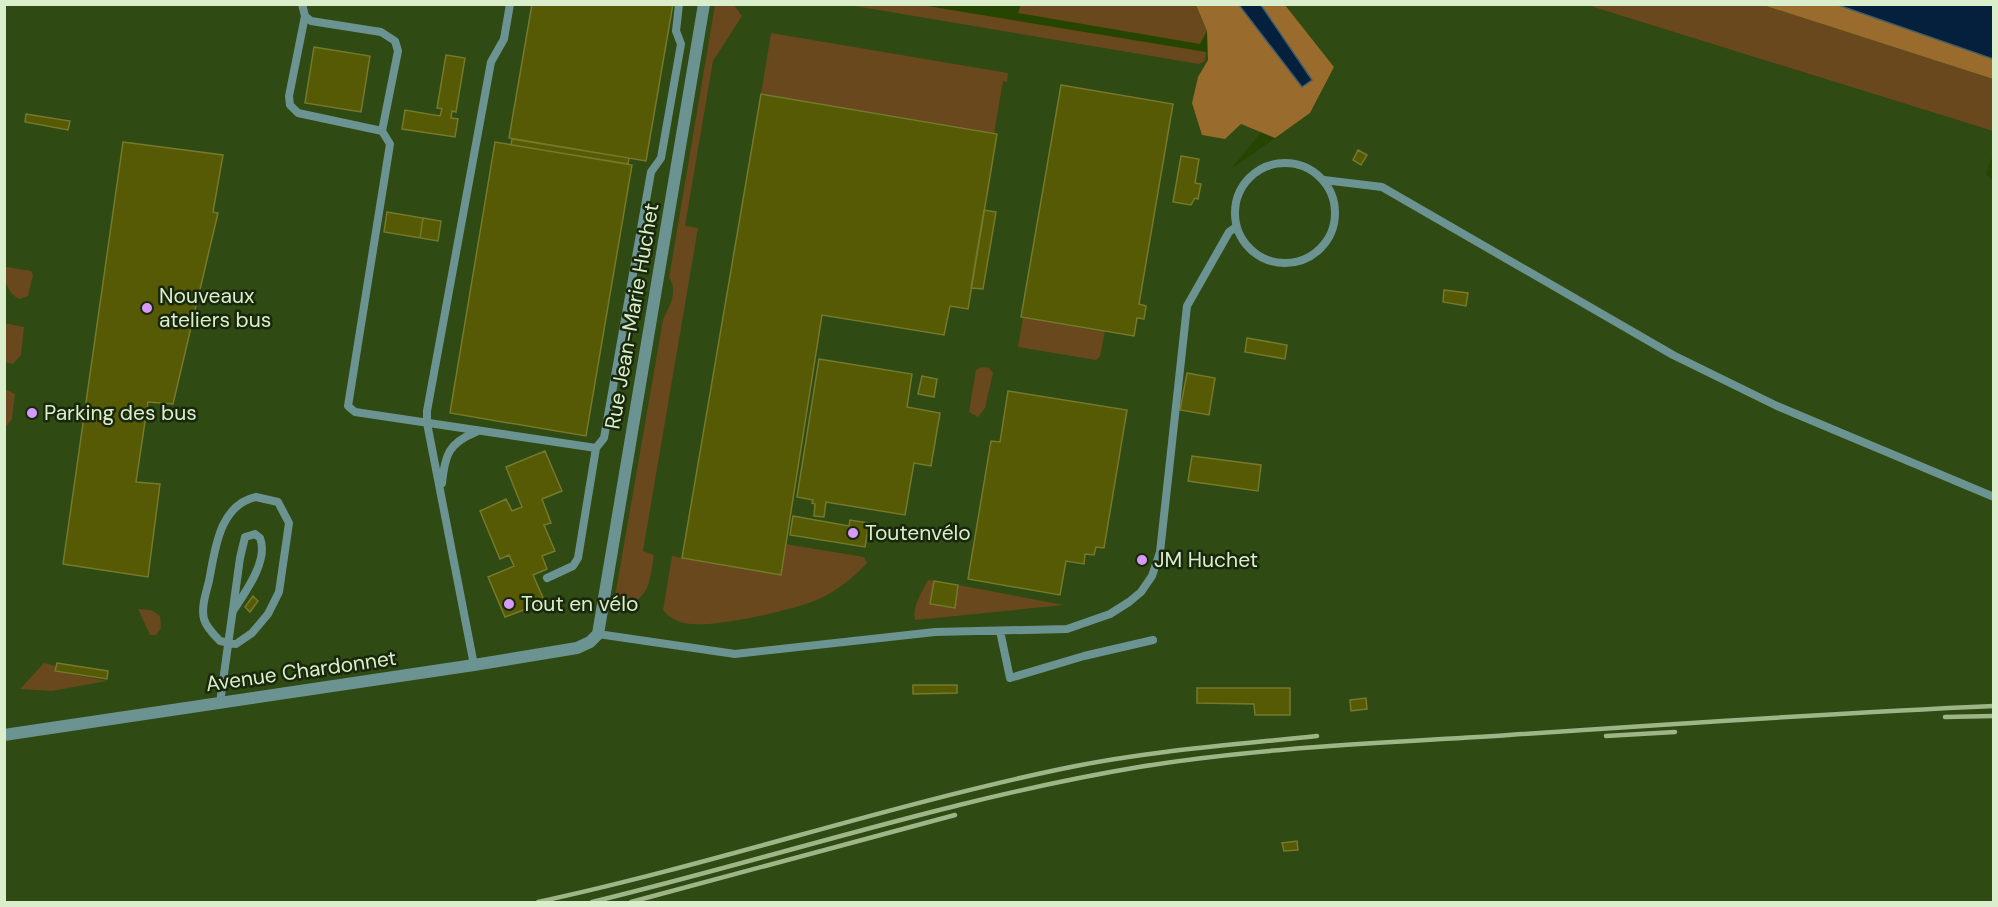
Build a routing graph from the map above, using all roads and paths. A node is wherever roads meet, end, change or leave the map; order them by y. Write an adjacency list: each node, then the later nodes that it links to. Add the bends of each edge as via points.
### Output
1 (302, 4): 5 (lane)
2 (510, 4): 9 (lane, via 504,39 491,62)
3 (679, 4): 11 (lane, via 676,31 681,44 661,158 651,172 604,438)
4 (704, 4): 17 (street, Rue Jean-Marie Huchet)
5 (305, 16): 6 (lane, via 311,21 381,32 395,41 398,51); 6 (lane, via 290,105 298,113)
6 (382, 131): 9 (lane, via 390,144 348,405 355,412)
7 (1324, 180): 8 (lane, via 1298,164 1266,166 1251,176 1239,192 1234,209); 8 (lane, via 1331,190 1336,219 1321,250 1306,260 1272,263 1254,254); 13 (lane, via 1382,187 1673,355 1777,406)
8 (1236, 227): 16 (lane, via 1229,232 1187,306 1160,552 1152,576 1129,602 1085,624)
9 (427, 423): 10 (lane); 12 (lane)
10 (478, 431): 11 (lane); 12 (lane, via 459,439 448,452)
11 (596, 448): 14 (lane, via 578,558 573,566)
12 (441, 496): 20 (lane)
13 (1994, 497)
14 (547, 578)
15 (233, 611): 15 (lane, via 253,582 262,546 255,534 245,537 243,542); 19 (lane)
16 (1000, 631): 17 (lane, via 891,635 735,654); 18 (lane, via 1010,678)
17 (598, 634): 20 (street, Avenue Chardonnet, via 577,648)
18 (1153, 640)
19 (228, 643): 19 (lane, via 236,644 252,633 279,592 289,523 278,502 268,498 256,496 239,503 217,541 204,620 220,641); 21 (lane)
20 (474, 665): 21 (street, Avenue Chardonnet)
21 (220, 703): 22 (street, Avenue Chardonnet)
22 (4, 735)

